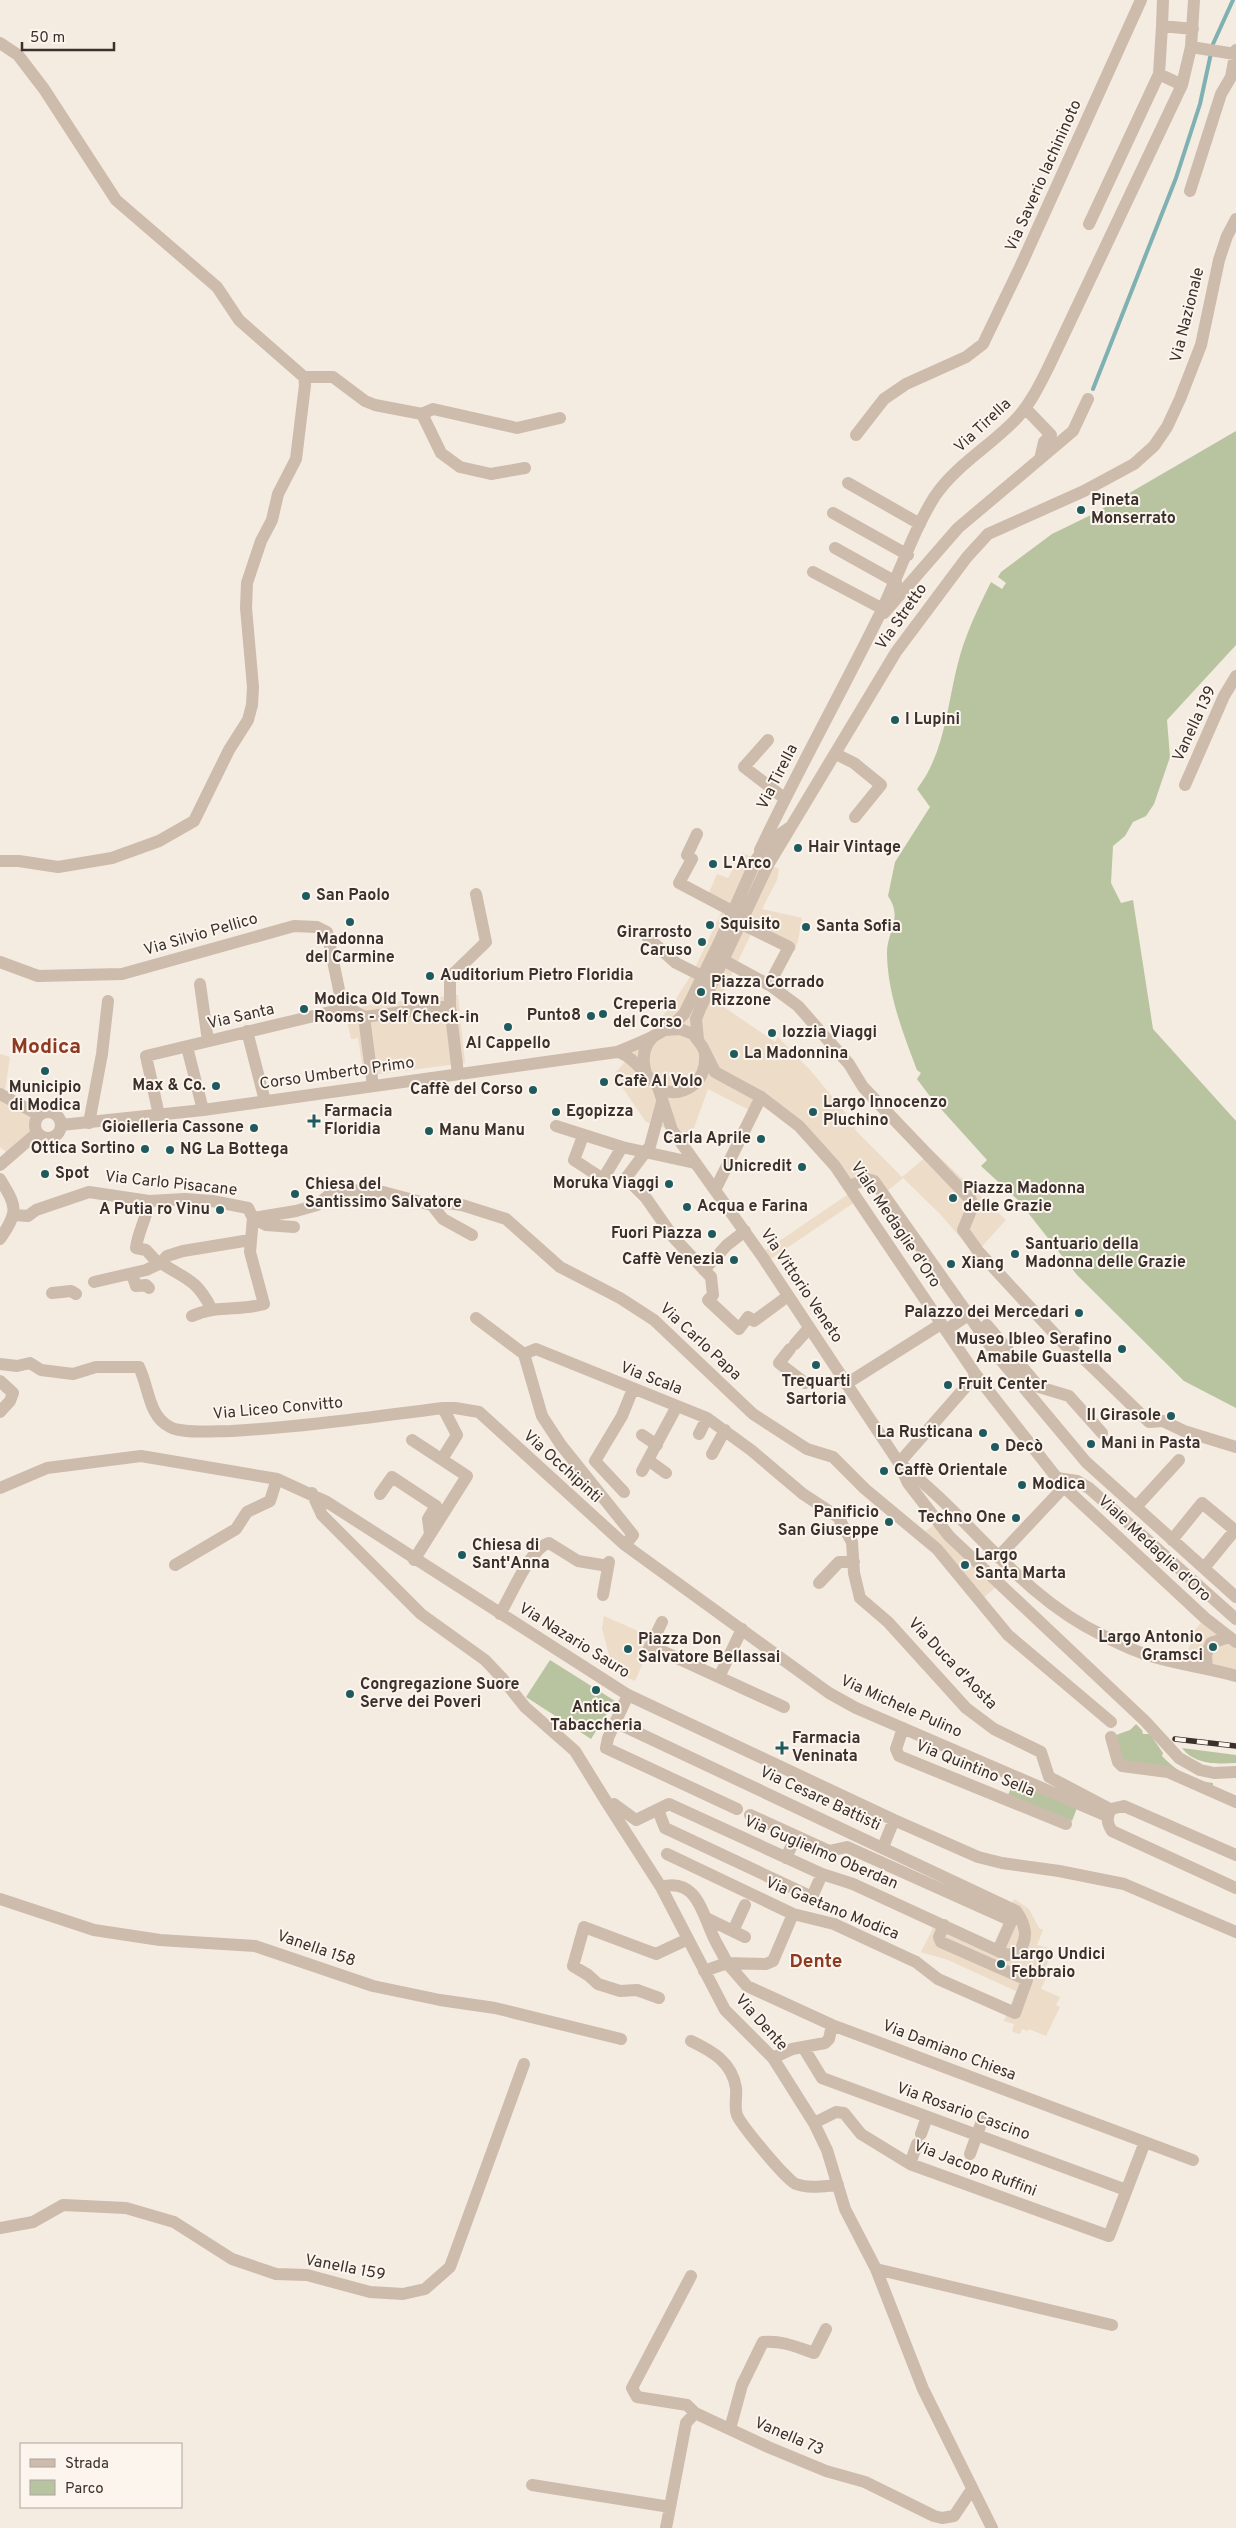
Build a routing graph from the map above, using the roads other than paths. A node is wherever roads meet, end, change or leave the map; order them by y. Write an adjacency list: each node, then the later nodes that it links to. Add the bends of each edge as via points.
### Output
1 (1141, 0): 21 (street, Via Saverio Iachininoto, via 983,344 966,357 906,384 884,399)
2 (1163, 0): 4 (street)
3 (1194, 0): 5 (street, Via Tirella)
4 (1162, 26): 5 (street); 9 (street)
5 (1193, 28): 7 (street, Via Tirella)
6 (0, 43): 16 (street, via 18,55 44,89 116,200 218,287 240,320)
7 (1197, 48): 8 (street); 10 (street, Via Tirella)
8 (1235, 52): 13 (street, via 1232,77 1221,94)
9 (1159, 74): 10 (street); 11 (street)
10 (1182, 85): 12 (street, Via Tirella)
11 (1122, 157): 12 (street); 15 (street)
12 (1143, 167): 18 (street, Via Tirella, via 1049,366)
13 (1190, 191)
14 (1236, 219): 23 (street, Via Nazionale, via 1219,260 1201,345 1180,399 1154,446)
15 (1089, 224)
16 (304, 377): 19 (street, via 333,377 365,401); 43 (street, via 301,434 296,459 278,494 272,520 247,583 252,705 248,720 194,820 166,838 112,858 58,867)
17 (1088, 399): 22 (street, via 1072,431)
18 (1025, 408): 22 (street, via 1051,435 1044,442); 27 (street, Via Tirella, via 950,478)
19 (422, 414): 20 (street, via 433,409 517,428); 24 (street, via 441,453 460,467 491,474)
20 (560, 418)
21 (856, 435)
22 (1040, 460): 32 (street, via 958,528 898,600)
23 (1134, 464): 35 (street, Via Stretto, via 1084,491 1001,527 978,543 896,652)
24 (525, 468)
25 (848, 483): 27 (street)
26 (833, 513): 29 (street)
27 (920, 524): 29 (street, Via Tirella)
28 (835, 548): 31 (street)
29 (908, 555): 31 (street, Via Tirella)
30 (813, 572): 32 (street)
31 (896, 582): 32 (street, Via Tirella)
32 (880, 614): 37 (street, Via Tirella)
33 (1236, 676): 36 (street, Vanella 139)
34 (768, 740): 37 (street, via 744,767)
35 (836, 754): 38 (street, via 854,763 881,785); 39 (street, Via Stretto)
36 (1185, 785)
37 (784, 798): 41 (street); 42 (street, Via Tirella)
38 (854, 817)
39 (794, 824): 41 (street); 44 (street, Via Stretto)
40 (696, 834): 46 (street, via 687,855 692,859 679,883)
41 (768, 843): 42 (street); 44 (street, via 772,851)
42 (756, 860): 46 (street)
43 (0, 861)
44 (768, 865): 46 (street, Via Stretto)
45 (476, 894): 54 (street, via 486,942 450,977)
46 (733, 914): 48 (street); 50 (street); 51 (street, via 788,947)
47 (646, 933): 50 (street, via 676,963)
48 (723, 960): 59 (street, via 696,1018); 132 (street, via 771,986 798,1006 849,1064 863,1087 971,1200 972,1208 963,1230 978,1251 1065,1344 1149,1422 1163,1422)
49 (0, 962): 55 (street, Via Silvio Pellico, via 38,976 122,974 294,926 317,927 327,932)
50 (698, 974): 58 (street, via 684,1014)
51 (772, 979)
52 (200, 984): 60 (street)
53 (108, 1000): 75 (street)
54 (450, 1000): 56 (street); 64 (street)
55 (346, 1008): 56 (street); 57 (street, Via Santa)
56 (364, 1017): 66 (street)
57 (247, 1031): 60 (street, Via Santa); 70 (street)
58 (661, 1032): 59 (street, via 680,1029); 62 (street, Corso Umberto Primo); 65 (street, via 645,1048 643,1066)
59 (698, 1039): 63 (street)
60 (208, 1041): 61 (street, Via Santa)
61 (187, 1047): 72 (street); 74 (street, Via Santa, via 146,1056)
62 (617, 1052): 64 (street, Corso Umberto Primo); 65 (street, via 631,1056)
63 (705, 1054): 67 (street, via 704,1070 689,1088 673,1091); 69 (street, Viale Medaglie d'Oro, via 715,1072)
64 (458, 1074): 66 (street, Corso Umberto Primo)
65 (646, 1074): 67 (street)
66 (373, 1086): 70 (street, Corso Umberto Primo)
67 (658, 1087): 71 (street, Via Vittorio Veneto)
68 (0, 1094): 73 (street)
69 (762, 1096): 85 (street, Viale Medaglie d'Oro, via 798,1126); 86 (street)
70 (265, 1101): 72 (street, Corso Umberto Primo)
71 (662, 1102): 81 (street, via 650,1146); 82 (street, Via Vittorio Veneto, via 672,1130)
72 (203, 1110): 74 (street, Corso Umberto Primo)
73 (39, 1115): 76 (street, via 51,1112); 78 (street, via 35,1123)
74 (159, 1115): 75 (street, Corso Umberto Primo)
75 (89, 1123): 76 (street, Corso Umberto Primo)
76 (61, 1125): 78 (street, via 54,1137 44,1138)
77 (556, 1126): 79 (street)
78 (37, 1133): 83 (street)
79 (584, 1136): 80 (street); 80 (street, via 574,1160 603,1179)
80 (622, 1147): 81 (street)
81 (645, 1152): 82 (street); 98 (street, via 626,1178)
82 (695, 1163): 86 (street, Via Vittorio Veneto)
83 (0, 1165)
84 (0, 1180): 90 (street, via 14,1201)
85 (849, 1186): 106 (street, via 867,1179 874,1181); 109 (street, Viale Medaglie d'Oro)
86 (715, 1190): 93 (street, Via Vittorio Veneto)
87 (150, 1201): 90 (street, Via Carlo Pisacane, via 89,1192 36,1210 28,1216); 91 (street, Via Carlo Pisacane, via 212,1201 248,1208); 97 (street, via 136,1248 146,1250)
88 (320, 1201): 89 (street, Via Carlo Papa, via 329,1195 350,1190 383,1192); 91 (street, Via Carlo Pisacane, via 317,1205 296,1211)
89 (432, 1205): 94 (street, via 442,1219); 150 (street, Via Carlo Papa, via 441,1202 462,1205 506,1219 560,1267 654,1320 753,1414 807,1449 833,1457 864,1489)
90 (14, 1216): 95 (street)
91 (253, 1218): 92 (street, via 266,1225); 96 (street)
92 (294, 1227)
93 (745, 1232): 98 (street, via 727,1245); 104 (street, Via Vittorio Veneto)
94 (472, 1235)
95 (0, 1239)
96 (250, 1240): 97 (street, via 183,1251 167,1256); 105 (street, via 250,1252 264,1304)
97 (160, 1263): 99 (street); 105 (street, via 201,1290)
98 (704, 1270): 104 (street, via 711,1277 713,1295 708,1300 739,1329 748,1317 754,1321)
99 (132, 1274): 100 (street); 101 (street, via 136,1286)
100 (94, 1282)
101 (150, 1288)
102 (52, 1294): 103 (street, via 71,1291)
103 (76, 1294)
104 (788, 1296): 110 (street, Via Vittorio Veneto)
105 (211, 1308): 107 (street)
106 (968, 1315): 109 (street); 111 (street)
107 (192, 1316)
108 (476, 1318): 112 (street)
109 (944, 1327): 115 (street, Viale Medaglie d'Oro); 119 (street)
110 (809, 1328): 118 (street, via 779,1363); 119 (street, Via Vittorio Veneto)
111 (979, 1331): 127 (street, via 987,1325 1039,1387 1069,1396); 144 (street, via 1086,1462)
112 (524, 1354): 120 (street, Via Scala, via 536,1349); 149 (street, via 542,1416 561,1445 633,1535)
113 (0, 1364): 114 (street, Via Liceo Convitto)
114 (16, 1366): 116 (street); 122 (street, Via Liceo Convitto, via 30,1363 42,1370 73,1374 96,1367 139,1368 155,1412 171,1428 276,1428)
115 (976, 1375): 136 (street); 139 (street, Viale Medaglie d'Oro)
116 (0, 1377)
117 (0, 1381): 123 (street, via 13,1392)
118 (805, 1383)
119 (846, 1384): 136 (street, Via Vittorio Veneto)
120 (634, 1389): 121 (street, Via Scala); 141 (street, via 595,1461)
121 (677, 1406): 125 (street, Via Scala); 131 (street)
122 (442, 1408): 124 (street, Via Liceo Convitto); 134 (street, via 457,1435)
123 (0, 1412)
124 (479, 1412): 149 (street, Via Occhipinti)
125 (707, 1418): 126 (street, Via Scala); 128 (street)
126 (725, 1430): 133 (street); 153 (street, Via Scala, via 803,1494 838,1517 852,1542)
127 (1102, 1433)
128 (699, 1434)
129 (642, 1435): 131 (street)
130 (412, 1440): 134 (street)
131 (657, 1444): 137 (street, via 645,1466)
132 (1236, 1447)
133 (712, 1454)
134 (442, 1460): 146 (street, via 468,1476)
135 (1179, 1460): 144 (street)
136 (900, 1463): 147 (street, Via Vittorio Veneto, via 908,1483); 151 (street, Via Vittorio Veneto)
137 (666, 1473)
138 (277, 1479): 140 (street, Via Nazario Sauro, via 141,1456 47,1468); 142 (street, Via Nazario Sauro); 154 (street, via 270,1501 247,1512 236,1529)
139 (1061, 1482): 151 (street); 160 (street, via 1077,1480 1089,1488); 163 (street, Viale Medaglie d'Oro)
140 (0, 1488)
141 (624, 1492)
142 (312, 1493): 152 (street, Via Nazario Sauro); 175 (street, Via Dente, via 322,1515 421,1614 484,1660 525,1707 575,1751)
143 (380, 1494): 146 (street, via 392,1477 436,1506 428,1519)
144 (1136, 1507): 148 (street)
145 (1236, 1530): 148 (street, via 1202,1503); 155 (street)
146 (430, 1534): 152 (street)
147 (949, 1536): 150 (street); 173 (street, Via Vittorio Veneto, via 1146,1720 1179,1758 1200,1770)
148 (1172, 1540): 155 (street)
149 (625, 1545): 162 (street, Via Michele Pulino)
150 (937, 1549): 170 (street, Via Carlo Papa, via 1008,1635)
151 (998, 1557): 164 (street, Via Vittorio Veneto, via 1077,1622 1130,1648)
152 (414, 1560): 159 (street, Via Nazario Sauro)
153 (854, 1562): 156 (street, via 839,1562); 178 (street, Via Duca d'Aosta, via 860,1598 888,1622 966,1708 994,1729 1041,1752 1049,1777)
154 (175, 1565)
155 (1204, 1568): 158 (street)
156 (819, 1583)
157 (603, 1595): 159 (street, via 609,1564 578,1561 549,1543 533,1554)
158 (1236, 1597)
159 (500, 1614): 167 (street, Via Nazario Sauro)
160 (1236, 1619)
161 (662, 1622): 166 (street, via 650,1649)
162 (742, 1630): 166 (street); 171 (street, Via Michele Pulino, via 829,1693)
163 (1232, 1640): 164 (street, via 1211,1643 1206,1655)
164 (1207, 1668): 165 (street, Via Vittorio Veneto)
165 (1236, 1676)
166 (719, 1677): 168 (street)
167 (628, 1695): 169 (street); 180 (street, Via Nazario Sauro)
168 (784, 1707)
169 (615, 1722): 176 (street, via 606,1748); 184 (street, Via Cesare Battisti)
170 (1111, 1722)
171 (903, 1728): 178 (street, Via Michele Pulino); 181 (street, Via Quintino Sella, via 896,1749 899,1756)
172 (1111, 1737): 174 (street, via 1122,1766 1168,1772)
173 (1236, 1772)
174 (1236, 1802)
175 (609, 1806): 177 (street, Via Guglielmo Oberdan, via 614,1804 636,1820); 190 (street, Via Dente)
176 (737, 1809)
177 (658, 1810): 187 (street, Via Guglielmo Oberdan, via 669,1804); 188 (street, via 665,1828)
178 (1109, 1813): 186 (street, via 1124,1806); 191 (street, via 1107,1824 1112,1831)
179 (750, 1815): 182 (street)
180 (894, 1820): 184 (street); 199 (street, Via Nazario Sauro, via 1002,1863 1124,1884)
181 (1066, 1824)
182 (796, 1836): 187 (street); 195 (street, via 829,1851 847,1847)
183 (724, 1837): 188 (street)
184 (883, 1847): 195 (street, Via Cesare Battisti)
185 (668, 1854): 188 (street, Via Gaetano Modica)
186 (1236, 1855)
187 (786, 1858): 189 (street, Via Guglielmo Oberdan)
188 (712, 1862): 189 (street, via 812,1897); 194 (street, Via Gaetano Modica)
189 (826, 1875): 196 (street); 198 (street, Via Guglielmo Oberdan)
190 (661, 1887): 197 (street, Via Damiano Chiesa, via 671,1884 692,1892); 200 (street, Via Dente)
191 (1236, 1888)
192 (0, 1898): 206 (street, Vanella 158, via 94,1930 160,1940 255,1946 373,1986 496,2008)
193 (745, 1905): 197 (street, via 739,1934)
194 (793, 1914): 196 (street, Via Gaetano Modica); 202 (street, via 773,1961 766,1964)
195 (1011, 1915): 201 (street); 201 (street, via 1024,1926 1023,1946 1018,1953 1007,1955)
196 (809, 1917): 198 (street, Via Gaetano Modica, via 834,1924 916,1962 938,1979 1015,2013 1027,1980 941,1942 939,1937)
197 (706, 1918): 202 (street, Via Damiano Chiesa)
198 (944, 1925): 201 (street, Via Guglielmo Oberdan)
199 (1236, 1932)
200 (688, 1939): 203 (street, Via Dente); 204 (street, via 656,1954 584,1927 573,1966 598,1984 620,1991 637,1990)
201 (995, 1950)
202 (727, 1963): 203 (street); 205 (street, Via Damiano Chiesa, via 747,1986)
203 (704, 1971): 209 (street, Via Dente, via 725,2010)
204 (659, 1998)
205 (832, 2025): 208 (street, via 825,2043); 215 (street, Via Damiano Chiesa)
206 (621, 2039)
207 (691, 2041): 219 (street, via 711,2050 725,2062 736,2086 737,2115 793,2184 805,2187)
208 (803, 2047): 209 (street); 211 (street, Via Rosario Cascino, via 822,2078)
209 (773, 2058): 213 (street, Via Dente)
210 (524, 2064): 221 (street, Vanella 159, via 450,2267 424,2289 402,2294 370,2292 306,2275 276,2274 232,2258 174,2222 126,2208 63,2205 33,2222)
211 (927, 2116): 214 (street, Via Rosario Cascino); 218 (street)
212 (982, 2121): 214 (street)
213 (814, 2123): 218 (street, Via Jacopo Ruffini, via 836,2112 844,2113 861,2134); 219 (street, Via Dente)
214 (976, 2135): 216 (street); 220 (street, Via Rosario Cascino)
215 (1145, 2142): 217 (street, Via Damiano Chiesa); 220 (street)
216 (970, 2154)
217 (1193, 2160)
218 (910, 2164): 220 (street, Via Jacopo Ruffini, via 1109,2236)
219 (838, 2185): 222 (street, Via Dente, via 844,2208)
220 (1126, 2190)
221 (0, 2228)
222 (876, 2269): 224 (street); 229 (street, Via Dente, via 923,2389)
223 (691, 2276): 226 (street, Vanella 73, via 632,2388 637,2397 687,2405)
224 (1112, 2325)
225 (826, 2329): 227 (street, via 814,2353 785,2343 763,2342 742,2385)
226 (695, 2413): 227 (street, Vanella 73); 230 (street, via 686,2423)
227 (730, 2429): 229 (street, Vanella 73, via 826,2471 865,2482 942,2518 954,2516)
228 (532, 2485): 230 (street)
229 (972, 2489): 232 (street, Via Dente)
230 (670, 2507): 231 (street)
231 (666, 2528)
232 (992, 2528)

